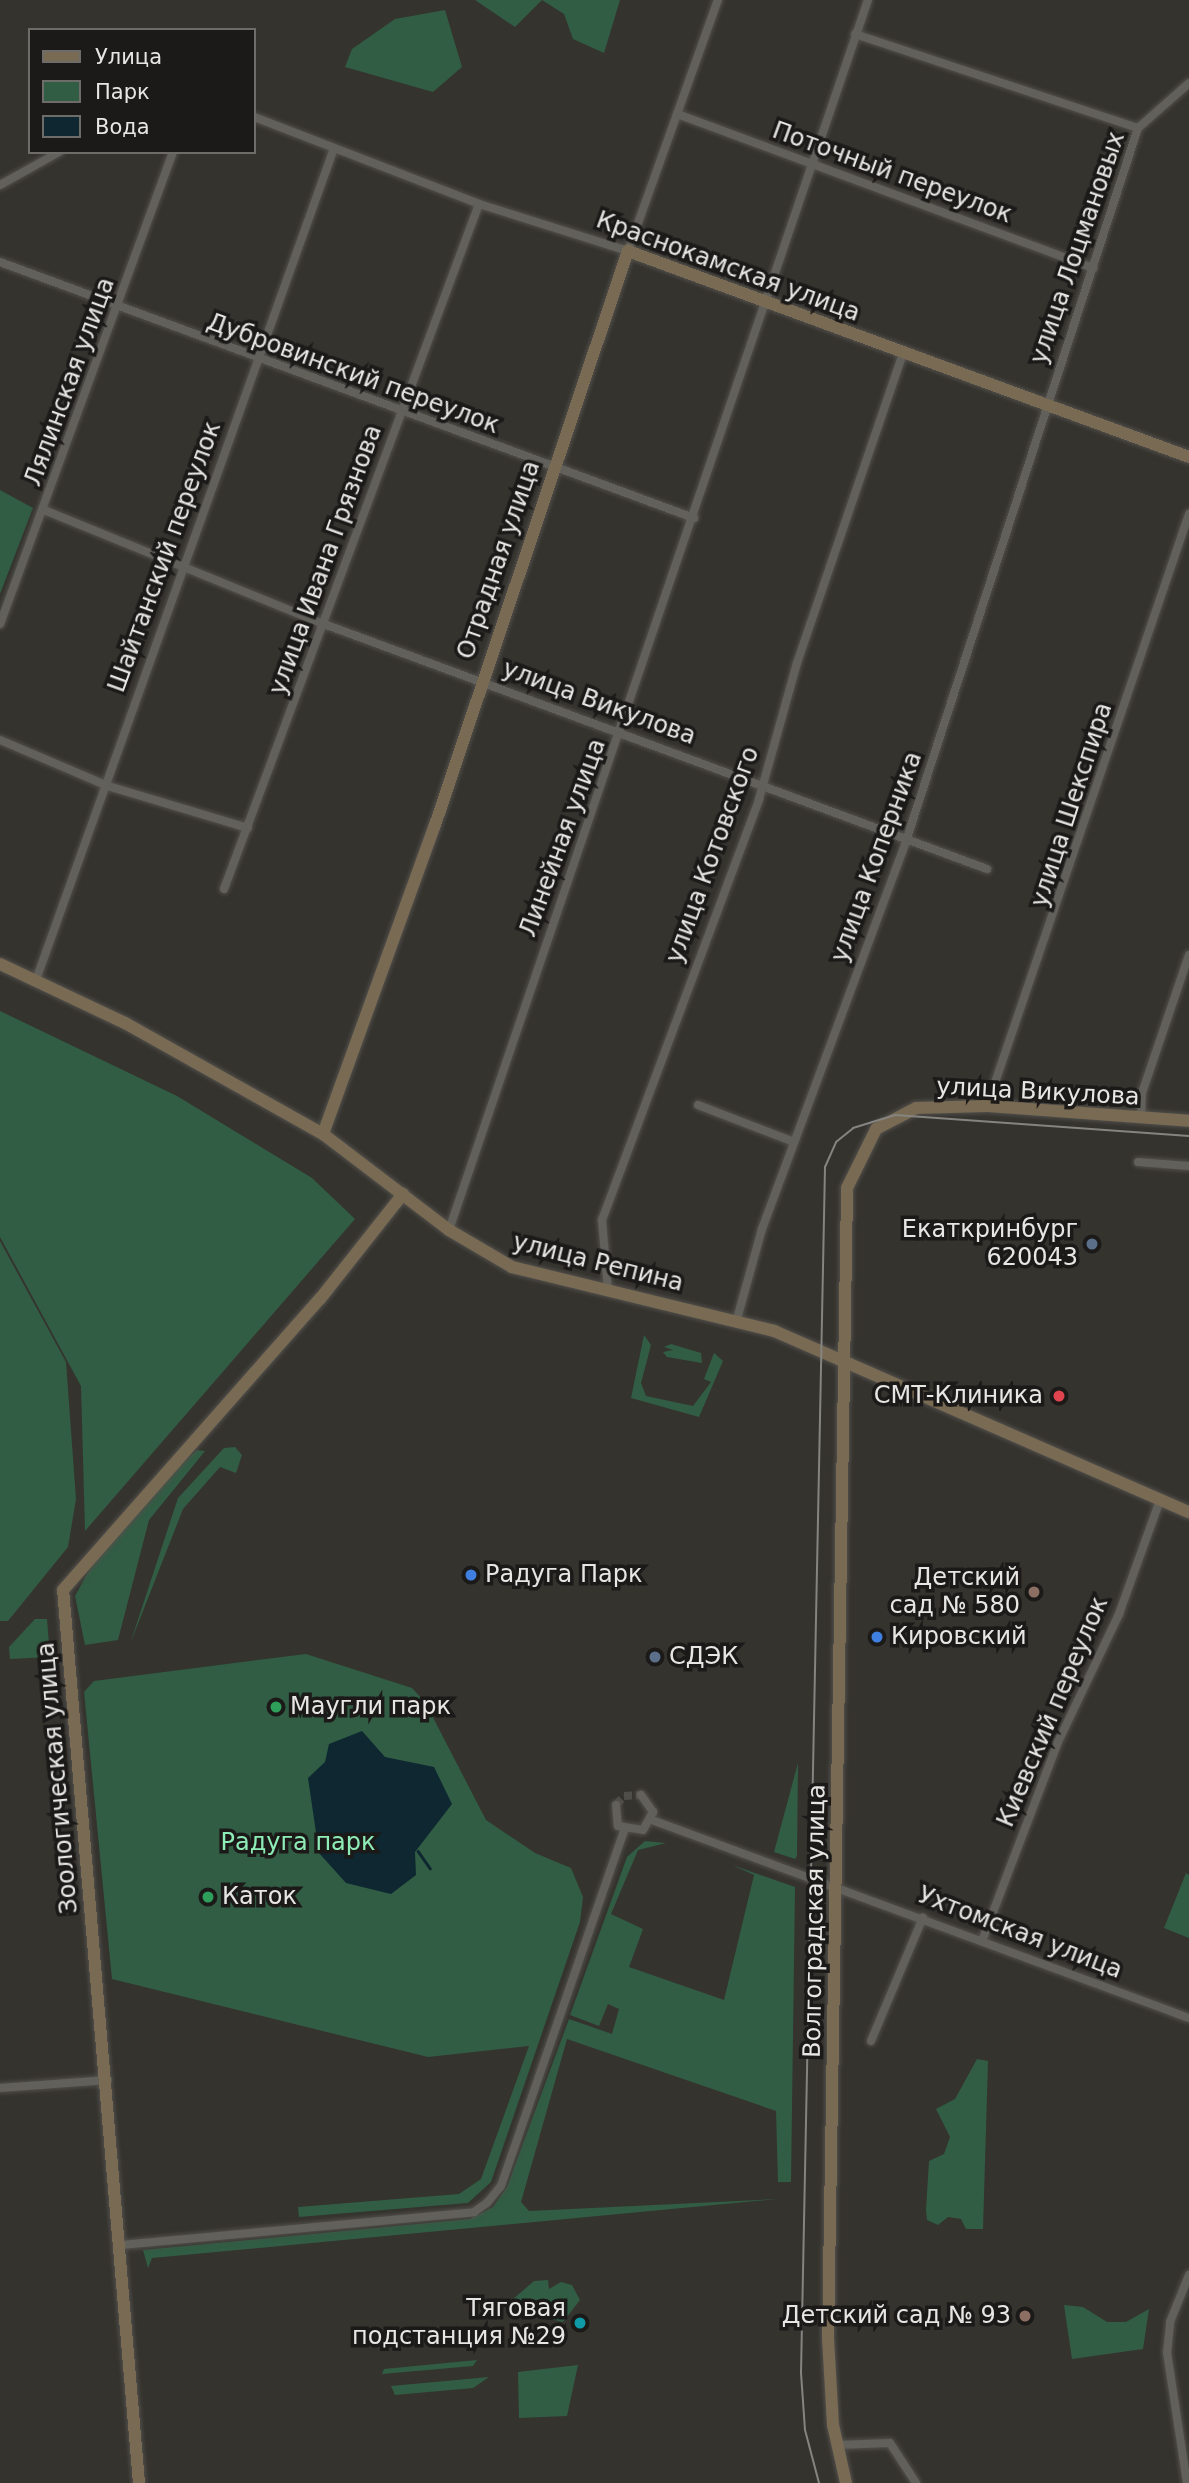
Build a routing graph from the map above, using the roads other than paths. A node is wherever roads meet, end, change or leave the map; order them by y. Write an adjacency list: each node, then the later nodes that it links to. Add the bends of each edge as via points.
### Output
1 (718, 0): 5 (street, Отрадная улица)
2 (868, 0): 3 (street, Линейная улица)
3 (855, 34): 7 (street); 11 (street, Линейная улица)
4 (1189, 82): 7 (street, улица Лоцмановых)
5 (677, 114): 11 (street, Поточный переулок); 14 (street, Отрадная улица)
6 (256, 118): 8 (street, Краснокамская улица)
7 (1138, 128): 16 (street, улица Лоцмановых)
8 (334, 148): 13 (street, Краснокамская улица); 20 (street, Шайтанский переулок)
9 (55, 154): 12 (street)
10 (172, 154): 18 (street, Лялинская улица)
11 (812, 163): 16 (street, Поточный переулок); 17 (street, Линейная улица)
12 (0, 185)
13 (479, 204): 14 (street, Краснокамская улица); 22 (street, улица Ивана Грязнова)
14 (628, 251): 17 (street, Краснокамская улица); 24 (street, Отрадная улица)
15 (0, 262): 18 (street, Дубровинский переулок)
16 (1093, 268): 21 (street, улица Лоцмановых)
17 (769, 301): 19 (street, Краснокамская улица); 27 (street, Линейная улица)
18 (117, 308): 20 (street, Дубровинский переулок); 25 (street, Лялинская улица)
19 (903, 353): 21 (street, Краснокамская улица); 34 (street, улица Котовского, via 797,663)
20 (260, 361): 22 (street, Дубровинский переулок); 28 (street, Шайтанский переулок)
21 (1045, 405): 23 (street, Краснокамская улица); 37 (street, улица Коперника)
22 (400, 412): 24 (street, Дубровинский переулок); 30 (street, улица Ивана Грязнова)
23 (1189, 457)
24 (553, 466): 27 (street, Дубровинский переулок); 31 (street, Отрадная улица)
25 (44, 510): 28 (street, улица Викулова); 29 (street, Лялинская улица)
26 (1189, 514): 44 (street, улица Шекспира)
27 (694, 518): 32 (street, Линейная улица)
28 (181, 568): 30 (street, улица Викулова); 35 (street, Шайтанский переулок, via 116,746)
29 (0, 624)
30 (324, 624): 31 (street, улица Викулова); 36 (street, улица Ивана Грязнова)
31 (479, 682): 32 (street, улица Викулова); 47 (street, Отрадная улица, via 435,825)
32 (623, 734): 34 (street, улица Викулова); 52 (street, Линейная улица, via 506,1047)
33 (0, 740): 35 (street)
34 (763, 784): 37 (street, улица Викулова); 53 (street, улица Котовского, via 602,1220)
35 (108, 786): 36 (street); 42 (street, Шайтанский переулок)
36 (248, 828): 39 (street, улица Ивана Грязнова)
37 (906, 841): 38 (street, улица Викулова); 48 (street, улица Коперника)
38 (987, 869)
39 (224, 889)
40 (1189, 955): 45 (street, via 1143,1090)
41 (0, 964): 42 (street, улица Репина)
42 (36, 980): 47 (street, улица Репина)
43 (698, 1105): 48 (street)
44 (988, 1106): 45 (street, улица Викулова); 55 (street, улица Викулова, via 904,1111 887,1119 860,1151 843,1211)
45 (1140, 1119): 46 (street, улица Викулова)
46 (1189, 1121)
47 (323, 1134): 51 (street, улица Репина)
48 (794, 1142): 54 (street, улица Коперника)
49 (1138, 1162): 50 (street)
50 (1189, 1166)
51 (402, 1194): 52 (street, улица Репина); 67 (street, Зоологическая улица, via 320,1299 62,1590)
52 (449, 1230): 53 (street, улица Репина, via 512,1267)
53 (608, 1291): 54 (street, улица Репина)
54 (737, 1320): 55 (street, улица Репина)
55 (844, 1359): 56 (street, улица Репина); 62 (street, Волгоградская улица)
56 (1160, 1500): 57 (street, улица Репина); 64 (street, Киевский переулок, via 1104,1652 1058,1742)
57 (1189, 1512)
58 (641, 1795): 60 (street, via 651,1805)
59 (616, 1805): 61 (street, via 615,1819)
60 (652, 1820): 61 (street, via 637,1833); 62 (street, Ухтомская улица)
61 (624, 1830): 69 (street, via 501,2186 487,2203 474,2212)
62 (837, 1885): 63 (street, Ухтомская улица); 71 (street, Волгоградская улица, via 828,2338)
63 (923, 1917): 64 (street, Ухтомская улица); 66 (street)
64 (982, 1941): 65 (street, Ухтомская улица)
65 (1189, 2018)
66 (872, 2041)
67 (108, 2080): 68 (street); 69 (street, Зоологическая улица)
68 (0, 2088)
69 (121, 2245): 72 (street, Зоологическая улица)
70 (1189, 2275): 75 (street, via 1170,2322 1167,2353)
71 (836, 2445): 73 (street, Волгоградская улица); 74 (street, via 890,2443)
72 (139, 2483)
73 (846, 2483)
74 (916, 2483)
75 (1187, 2483)

